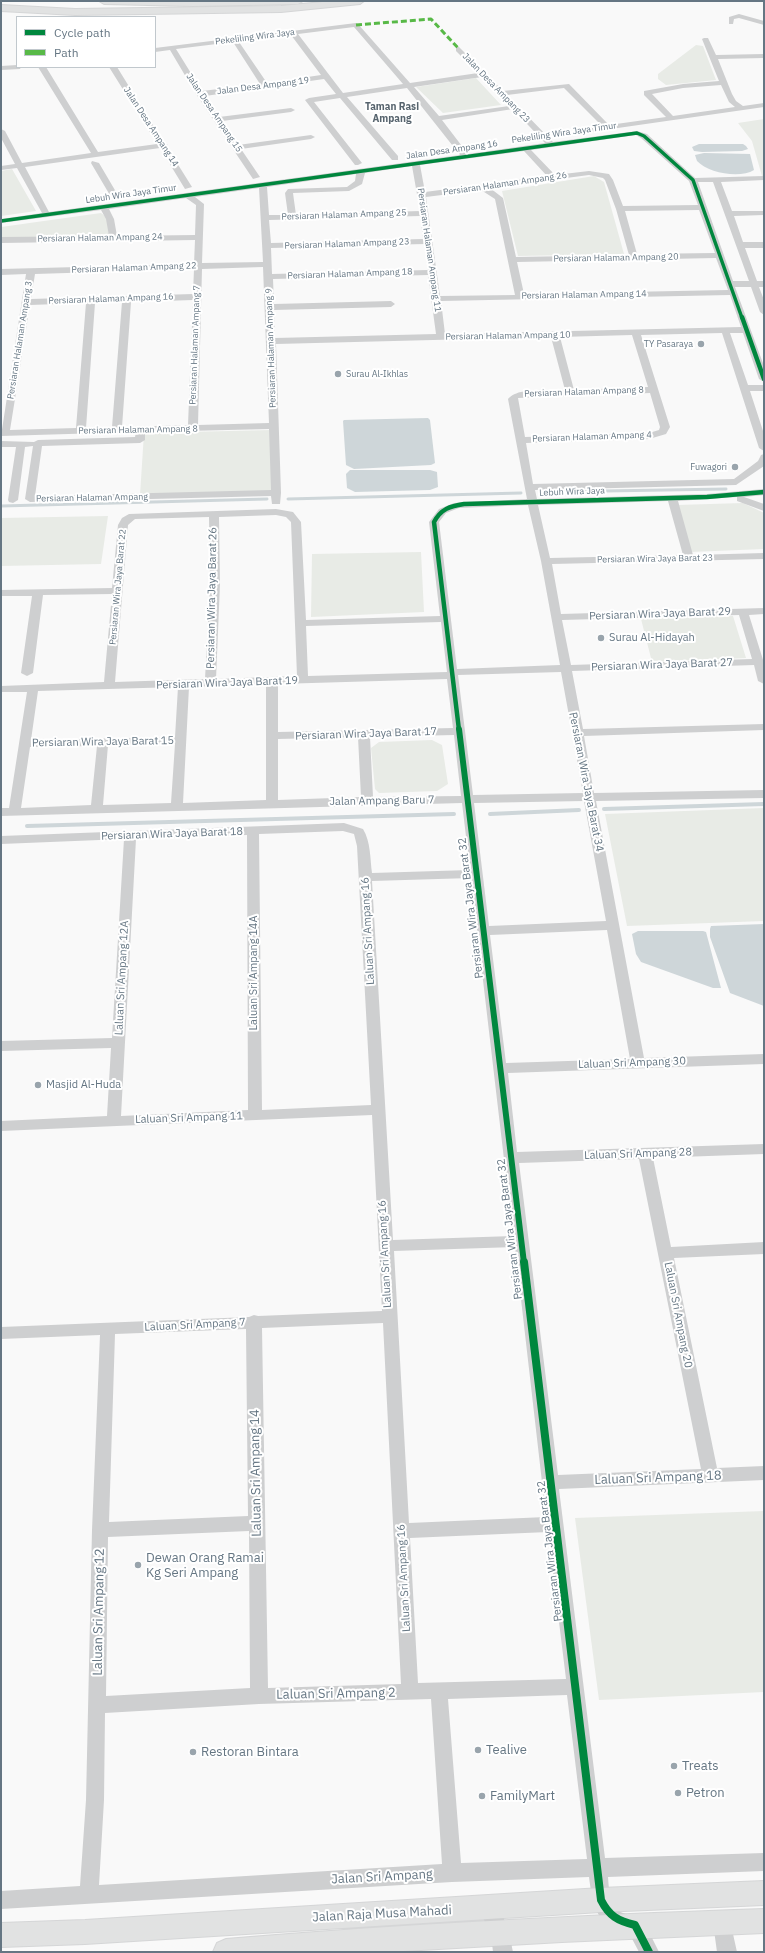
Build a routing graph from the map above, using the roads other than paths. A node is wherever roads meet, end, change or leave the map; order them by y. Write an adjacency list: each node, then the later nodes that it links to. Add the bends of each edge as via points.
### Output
1 (104, 1): 2 (highway, via 193,4)
2 (298, 1)
3 (360, 1): 4 (main road, via 274,10 75,12)
4 (1, 8)
5 (731, 22): 6 (street, via 731,18 736,16)
6 (764, 23)
7 (293, 33): 9 (street, Pekeliling Wira Jaya); 20 (street); 23 (street, Pekeliling Wira Jaya, via 356,26)
8 (706, 38): 14 (street)
9 (234, 39): 10 (street, Pekeliling Wira Jaya); 22 (street)
10 (172, 48): 12 (street, Pekeliling Wira Jaya); 25 (street, Jalan Desa Ampang 15)
11 (458, 49): 19 (street, Jalan Desa Ampang 23)
12 (156, 50)
13 (764, 56): 14 (street)
14 (713, 57): 21 (street)
15 (16, 66): 16 (street)
16 (1, 68)
17 (43, 68): 49 (street)
18 (114, 68): 44 (street, Jalan Desa Ampang 14)
19 (483, 75): 23 (street); 24 (street, Jalan Desa Ampang 23)
20 (326, 78): 22 (street, Jalan Desa Ampang 19); 26 (street)
21 (724, 83): 29 (street, via 733,102); 33 (street, via 683,86 647,93)
22 (265, 85): 25 (street, Jalan Desa Ampang 19)
23 (406, 86): 26 (street); 35 (street)
24 (501, 93): 28 (street, Jalan Desa Ampang 23); 36 (street, via 566,86)
25 (200, 94): 34 (street, Jalan Desa Ampang 15)
26 (341, 94): 48 (street); 52 (street, via 309,100)
27 (764, 105): 29 (street)
28 (514, 107): 35 (street); 41 (street, Jalan Desa Ampang 23)
29 (741, 108): 32 (street)
30 (291, 110): 34 (street)
31 (764, 113): 32 (street, via 710,118)
32 (681, 116): 33 (street)
33 (671, 118): 36 (street)
34 (218, 119): 45 (street, Jalan Desa Ampang 15)
35 (436, 119): 47 (street)
36 (607, 127): 38 (street)
37 (1, 131): 51 (street)
38 (584, 131)
39 (556, 135): 41 (street)
40 (311, 137): 45 (street)
41 (532, 139): 43 (street, Jalan Desa Ampang 23)
42 (498, 144): 47 (street, Jalan Desa Ampang 16)
43 (550, 144): 46 (street, Pekeliling Wira Jaya Timur); 61 (street, Pekeliling Wira Jaya Timur, via 637,134 644,136)
44 (164, 145): 49 (street); 63 (street, Jalan Desa Ampang 14)
45 (237, 147): 59 (street, Jalan Desa Ampang 15)
46 (525, 148): 47 (street, Pekeliling Wira Jaya Timur); 56 (street)
47 (463, 152): 48 (street, Jalan Desa Ampang 16); 50 (street, Pekeliling Wira Jaya Timur)
48 (395, 158): 52 (street, Jalan Desa Ampang 16)
49 (96, 159): 51 (street); 55 (street)
50 (415, 163): 52 (street, Pekeliling Wira Jaya Timur); 64 (street, Persiaran Halaman Ampang 11)
51 (20, 165): 53 (street); 69 (street)
52 (360, 167): 54 (street, Jalan Desa Ampang 16); 59 (street, Pekeliling Wira Jaya Timur); 73 (street, via 359,182 349,189 291,191 289,193)
53 (1, 168)
54 (294, 172)
55 (104, 178): 58 (street); 65 (street)
56 (553, 178): 62 (street, Persiaran Halaman Ampang 26); 68 (street, Persiaran Halaman Ampang 26, via 589,173 606,176)
57 (764, 178): 60 (street)
58 (95, 179)
59 (255, 179): 63 (street, Lebuh Wira Jaya Timur); 63 (street); 74 (street, Persiaran Halaman Ampang 9)
60 (716, 179): 61 (street); 72 (street)
61 (693, 180): 67 (street, Pekeliling Wira Jaya Timur)
62 (484, 188): 64 (street, Persiaran Halaman Ampang 26); 85 (street, via 499,198)
63 (188, 191): 65 (street); 66 (street, Lebuh Wira Jaya Timur); 76 (street, Persiaran Halaman Ampang 7, via 200,204)
64 (421, 195): 70 (street, Persiaran Halaman Ampang 11)
65 (115, 198): 69 (street)
66 (104, 207): 69 (street, Lebuh Wira Jaya Timur); 77 (street, via 110,219)
67 (702, 207): 68 (street); 83 (street, Pekeliling Wira Jaya Timur)
68 (620, 209): 84 (street)
69 (45, 211): 75 (street, Lebuh Wira Jaya Timur)
70 (424, 213): 73 (street, Persiaran Halaman Ampang 25); 79 (street, Persiaran Halaman Ampang 11)
71 (764, 213): 72 (street)
72 (729, 214): 80 (street)
73 (292, 217): 74 (street, Persiaran Halaman Ampang 25)
74 (265, 218): 82 (street, Persiaran Halaman Ampang 9)
75 (1, 221)
76 (198, 237): 77 (street, Persiaran Halaman Ampang 24); 87 (street, Persiaran Halaman Ampang 7)
77 (113, 238): 78 (street, Persiaran Halaman Ampang 24)
78 (1, 240)
79 (428, 241): 82 (street, Persiaran Halaman Ampang 23); 90 (street, Persiaran Halaman Ampang 11)
80 (740, 245): 81 (street); 92 (street)
81 (764, 245)
82 (267, 246): 86 (street, Persiaran Halaman Ampang 9)
83 (720, 255): 84 (street, Persiaran Halaman Ampang 20); 94 (street, Pekeliling Wira Jaya Timur)
84 (634, 258): 85 (street, Persiaran Halaman Ampang 20)
85 (513, 260): 95 (street)
86 (268, 264): 87 (street, Persiaran Halaman Ampang 22); 91 (street, Persiaran Halaman Ampang 9)
87 (197, 266): 88 (street, Persiaran Halaman Ampang 22); 96 (street, Persiaran Halaman Ampang 7)
88 (31, 270): 89 (street, Persiaran Halaman Ampang 22); 100 (street, Persiaran Halaman Ampang 3)
89 (1, 272)
90 (432, 272): 91 (street, Persiaran Halaman Ampang 18); 98 (street, Persiaran Halaman Ampang 11)
91 (268, 276): 102 (street, Persiaran Halaman Ampang 9)
92 (754, 284): 93 (street, Persiaran Halaman Ampang 14); 94 (street, Persiaran Halaman Ampang 14); 103 (street)
93 (764, 284)
94 (731, 288): 95 (street, Persiaran Halaman Ampang 14); 105 (street, Pekeliling Wira Jaya Timur)
95 (520, 296): 98 (street, Persiaran Halaman Ampang 14)
96 (196, 297): 97 (street, Persiaran Halaman Ampang 16); 117 (street, Persiaran Halaman Ampang 7)
97 (127, 299): 99 (street, Persiaran Halaman Ampang 16); 119 (street)
98 (435, 299): 108 (street, Persiaran Halaman Ampang 11)
99 (91, 300): 100 (street, Persiaran Halaman Ampang 16); 120 (street)
100 (26, 302): 121 (street, Persiaran Halaman Ampang 3)
101 (391, 304): 102 (street)
102 (270, 307): 109 (street, Persiaran Halaman Ampang 9)
103 (764, 312)
104 (725, 330): 105 (street, Persiaran Halaman Ampang 10); 106 (street, Persiaran Halaman Ampang 10); 111 (street)
105 (746, 330): 110 (street, Pekeliling Wira Jaya Timur)
106 (636, 333): 107 (street, Persiaran Halaman Ampang 10); 113 (street)
107 (555, 335): 108 (street, Persiaran Halaman Ampang 10); 114 (street)
108 (441, 337): 109 (street, Persiaran Halaman Ampang 10)
109 (270, 341): 116 (street, Persiaran Halaman Ampang 9)
110 (764, 379)
111 (744, 388): 112 (street); 126 (street)
112 (764, 388)
113 (654, 390): 114 (street, Persiaran Halaman Ampang 8); 122 (street, Persiaran Halaman Ampang 4, via 665,427 663,432 649,436)
114 (570, 392): 115 (street, Persiaran Halaman Ampang 8)
115 (515, 396): 122 (street, Persiaran Wira Jaya Barat 34, via 513,399)
116 (274, 426): 117 (street, Persiaran Halaman Ampang 8); 131 (street, Persiaran Halaman Ampang 9)
117 (193, 428): 118 (street, Persiaran Halaman Ampang 8)
118 (141, 429): 119 (street, Persiaran Halaman Ampang 8); 123 (street, via 140,440)
119 (117, 430): 120 (street, Persiaran Halaman Ampang 8)
120 (81, 431): 121 (street, Persiaran Halaman Ampang 8)
121 (3, 433)
122 (520, 440): 129 (street, Persiaran Wira Jaya Barat 34)
123 (38, 443): 125 (street); 134 (street, Persiaran Halaman Ampang)
124 (1, 444): 125 (street)
125 (21, 444): 137 (street)
126 (764, 448)
127 (764, 457): 129 (street, via 763,462 736,482)
128 (764, 485): 132 (street)
129 (529, 487): 138 (street, Persiaran Wira Jaya Barat 34)
130 (764, 492): 132 (street, Lebuh Wira Jaya)
131 (276, 493): 134 (street, Persiaran Halaman Ampang); 140 (street, Persiaran Halaman Ampang 9)
132 (744, 497): 133 (street, Lebuh Wira Jaya); 135 (street, Lebuh Wira Jaya); 139 (street)
133 (672, 498): 138 (street, Lebuh Wira Jaya); 144 (street)
134 (30, 499): 137 (street)
135 (764, 499)
136 (1, 500): 137 (street)
137 (13, 500)
138 (532, 502): 141 (street, Lebuh Wira Jaya, via 464,504 449,506); 145 (street, Persiaran Wira Jaya Barat 34)
139 (764, 508)
140 (276, 512): 142 (street, Persiaran Wira Jaya Barat 22); 153 (street, via 289,514 296,522)
141 (439, 512): 152 (street, Persiaran Wira Jaya Barat 32, via 434,522)
142 (214, 513): 146 (street, Persiaran Wira Jaya Barat 22, via 133,516 126,520 123,525); 161 (street, Persiaran Wira Jaya Barat 26, via 215,584)
143 (764, 556): 144 (street, Persiaran Wira Jaya Barat 23)
144 (689, 558): 145 (street, Persiaran Wira Jaya Barat 23)
145 (546, 561): 151 (street, Persiaran Wira Jaya Barat 34)
146 (117, 591): 148 (street); 163 (street, Persiaran Wira Jaya Barat 22)
147 (1, 593): 148 (street)
148 (38, 593): 156 (street)
149 (743, 611): 150 (street, Persiaran Wira Jaya Barat 29); 151 (street, Persiaran Wira Jaya Barat 29); 154 (street)
150 (764, 611)
151 (556, 617): 155 (street, Persiaran Wira Jaya Barat 34)
152 (446, 619): 153 (street); 157 (street, Persiaran Wira Jaya Barat 32)
153 (300, 623): 158 (street)
154 (758, 662): 155 (street, Persiaran Wira Jaya Barat 27); 159 (street)
155 (565, 668): 157 (street, Persiaran Wira Jaya Barat 27); 168 (street, Persiaran Wira Jaya Barat 34)
156 (27, 673)
157 (453, 674): 158 (street, Persiaran Wira Jaya Barat 19); 167 (street, Persiaran Wira Jaya Barat 32)
158 (303, 680): 160 (street, Persiaran Wira Jaya Barat 19)
159 (764, 681)
160 (272, 682): 161 (street, Persiaran Wira Jaya Barat 19); 170 (street)
161 (210, 683): 162 (street, Persiaran Wira Jaya Barat 19)
162 (184, 684): 163 (street, Persiaran Wira Jaya Barat 19); 171 (street)
163 (109, 686): 164 (street, Persiaran Wira Jaya Barat 19)
164 (33, 688): 165 (street, Persiaran Wira Jaya Barat 19); 173 (street)
165 (1, 689)
166 (764, 727): 168 (street)
167 (460, 731): 169 (street, Persiaran Wira Jaya Barat 17); 176 (street, Persiaran Wira Jaya Barat 32)
168 (577, 733): 175 (street, Persiaran Wira Jaya Barat 34)
169 (364, 735): 170 (street, Persiaran Wira Jaya Barat 17); 177 (street)
170 (272, 736): 178 (street)
171 (182, 740): 172 (street, Persiaran Wira Jaya Barat 15); 179 (street)
172 (103, 742): 173 (street, Persiaran Wira Jaya Barat 15); 180 (street)
173 (25, 744): 182 (street)
174 (764, 794): 175 (street, Jalan Ampang Baru 7)
175 (589, 799): 176 (street, Jalan Ampang Baru 7); 189 (street, Persiaran Wira Jaya Barat 34)
176 (468, 800): 177 (street, Jalan Ampang Baru 7); 187 (street, Persiaran Wira Jaya Barat 32)
177 (367, 801): 178 (street, Jalan Ampang Baru 7)
178 (272, 804): 179 (street, Jalan Ampang Baru 7)
179 (178, 807): 180 (street, Jalan Ampang Baru 7)
180 (97, 809): 182 (street, Jalan Ampang Baru 7)
181 (1, 812): 182 (street, Jalan Ampang Baru 7)
182 (14, 812)
183 (344, 827): 184 (street, Persiaran Wira Jaya Barat 18); 188 (street, Laluan Sri Ampang 16, via 359,832)
184 (253, 831): 185 (street, Persiaran Wira Jaya Barat 18); 197 (street, Laluan Sri Ampang 14A)
185 (130, 836): 186 (street, Persiaran Wira Jaya Barat 18); 191 (street, Laluan Sri Ampang 12A)
186 (1, 840)
187 (477, 874): 188 (street); 190 (street, Persiaran Wira Jaya Barat 32)
188 (366, 877): 196 (street, Laluan Sri Ampang 16)
189 (612, 925): 190 (street); 194 (street, Persiaran Wira Jaya Barat 34)
190 (484, 931): 195 (street, Persiaran Wira Jaya Barat 32)
191 (118, 1043): 192 (street); 198 (street, Laluan Sri Ampang 12A)
192 (1, 1046)
193 (764, 1059): 194 (street, Laluan Sri Ampang 30)
194 (638, 1063): 195 (street, Laluan Sri Ampang 30)
195 (501, 1068): 202 (street, Persiaran Wira Jaya Barat 32)
196 (378, 1110): 197 (street, Laluan Sri Ampang 11); 204 (street, Laluan Sri Ampang 16)
197 (255, 1115): 198 (street, Laluan Sri Ampang 11)
198 (114, 1121): 199 (street, Laluan Sri Ampang 11)
199 (1, 1126)
200 (764, 1149): 201 (street, Laluan Sri Ampang 28)
201 (645, 1154): 202 (street, Laluan Sri Ampang 28); 206 (street, Laluan Sri Ampang 20)
202 (512, 1158): 203 (street, Persiaran Wira Jaya Barat 32)
203 (522, 1241): 204 (street); 213 (street, Persiaran Wira Jaya Barat 32)
204 (386, 1246): 207 (street, Laluan Sri Ampang 16)
205 (764, 1248): 206 (street)
206 (665, 1253): 212 (street, Laluan Sri Ampang 20)
207 (388, 1317): 208 (street, Laluan Sri Ampang 7); 217 (street, Laluan Sri Ampang 16)
208 (254, 1321): 209 (street, Laluan Sri Ampang 7); 214 (street, Laluan Sri Ampang 14)
209 (108, 1329): 210 (street, Laluan Sri Ampang 7); 216 (street, Laluan Sri Ampang 12)
210 (1, 1333)
211 (764, 1474): 212 (street, Laluan Sri Ampang 18)
212 (710, 1475): 213 (street, Laluan Sri Ampang 18)
213 (551, 1482): 215 (street, Persiaran Wira Jaya Barat 32)
214 (257, 1523): 216 (street); 221 (street, Laluan Sri Ampang 14)
215 (556, 1524): 217 (street); 218 (street, Persiaran Wira Jaya Barat 32)
216 (100, 1530): 222 (street, Laluan Sri Ampang 12)
217 (402, 1531): 220 (street, Laluan Sri Ampang 16)
218 (576, 1686): 219 (street, Laluan Sri Ampang 2); 224 (street, Persiaran Wira Jaya Barat 32)
219 (439, 1690): 220 (street, Laluan Sri Ampang 2); 225 (street)
220 (410, 1692): 221 (street, Laluan Sri Ampang 2)
221 (259, 1696): 222 (street, Laluan Sri Ampang 2)
222 (97, 1705): 227 (street, Laluan Sri Ampang 12)
223 (764, 1862): 224 (street, Jalan Sri Ampang)
224 (598, 1866): 225 (street, Jalan Sri Ampang); 229 (street, Persiaran Wira Jaya Barat 32)
225 (452, 1873): 227 (street, Jalan Sri Ampang)
226 (764, 1893): 229 (main road, Jalan Raja Musa Mahadi)
227 (89, 1895): 228 (street, Jalan Sri Ampang)
228 (1, 1900)
229 (601, 1900): 230 (main road, Jalan Raja Musa Mahadi); 233 (street, Persiaran Wira Jaya Barat 32, via 613,1919)
230 (487, 1908): 234 (main road, Jalan Raja Musa Mahadi, via 93,1932); 235 (street)
231 (764, 1921): 232 (main road)
232 (722, 1923): 233 (main road); 236 (street)
233 (635, 1925): 235 (main road); 238 (street)
234 (1, 1935)
235 (502, 1942): 237 (main road)
236 (727, 1951)
237 (226, 1952)
238 (649, 1952)

